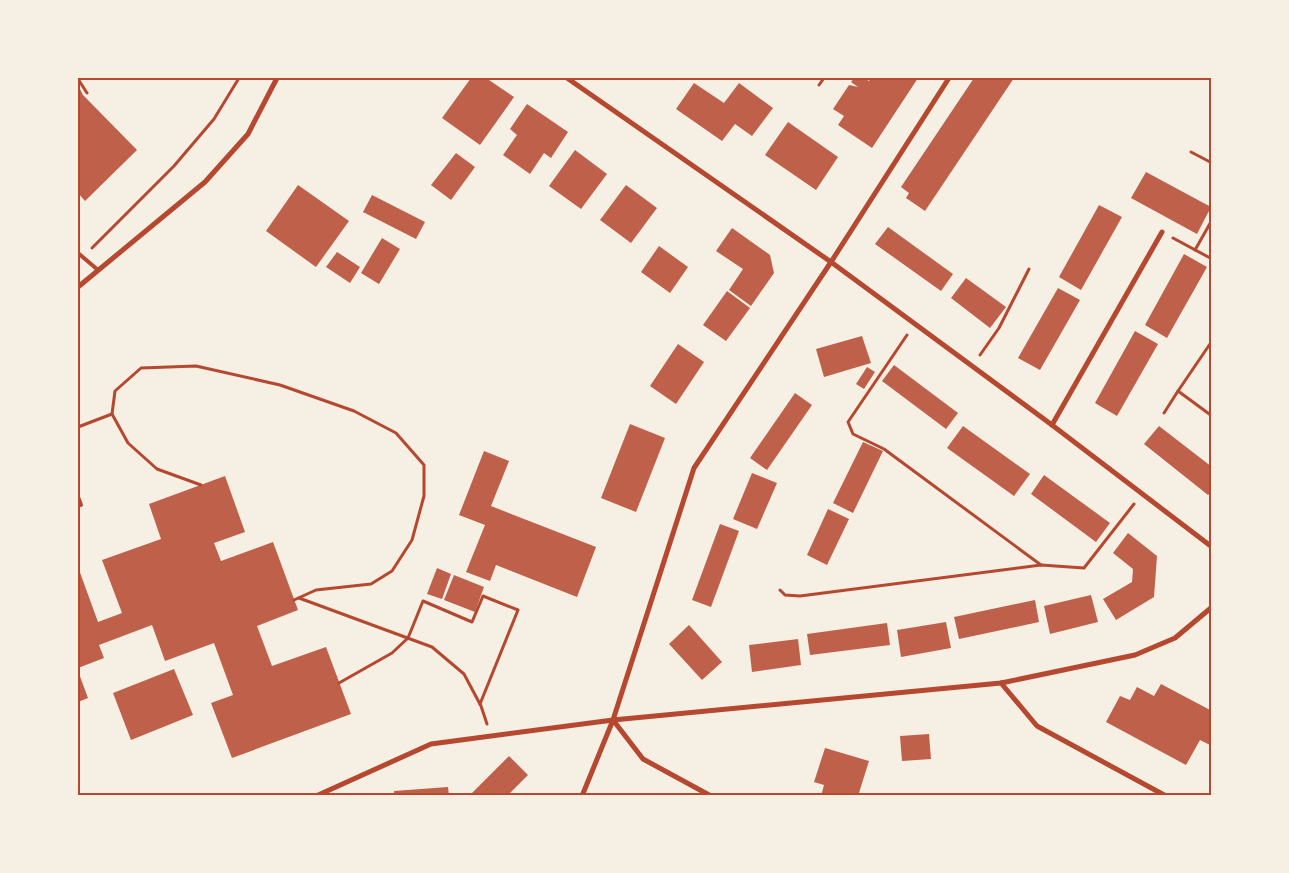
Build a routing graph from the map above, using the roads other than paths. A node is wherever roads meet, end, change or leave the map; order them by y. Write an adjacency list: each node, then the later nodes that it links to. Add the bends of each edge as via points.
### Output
1 (277, 78): 7 (street, via 248,134 205,182)
2 (567, 78): 6 (street)
3 (949, 78): 6 (street)
4 (1162, 232): 9 (street)
5 (78, 253): 7 (lane)
6 (831, 262): 9 (street); 15 (street, via 694,468)
7 (98, 270): 8 (street)
8 (78, 287)
9 (1052, 424): 12 (street)
10 (78, 497): 11 (lane)
11 (81, 505)
12 (1212, 547)
13 (1212, 607): 14 (street, via 1175,638 1135,655)
14 (1001, 683): 15 (street); 19 (street, via 1037,726)
15 (613, 720): 16 (street, via 431,744); 17 (street); 18 (street, via 644,759)
16 (316, 796)
17 (582, 796)
18 (711, 796)
19 (1166, 796)

